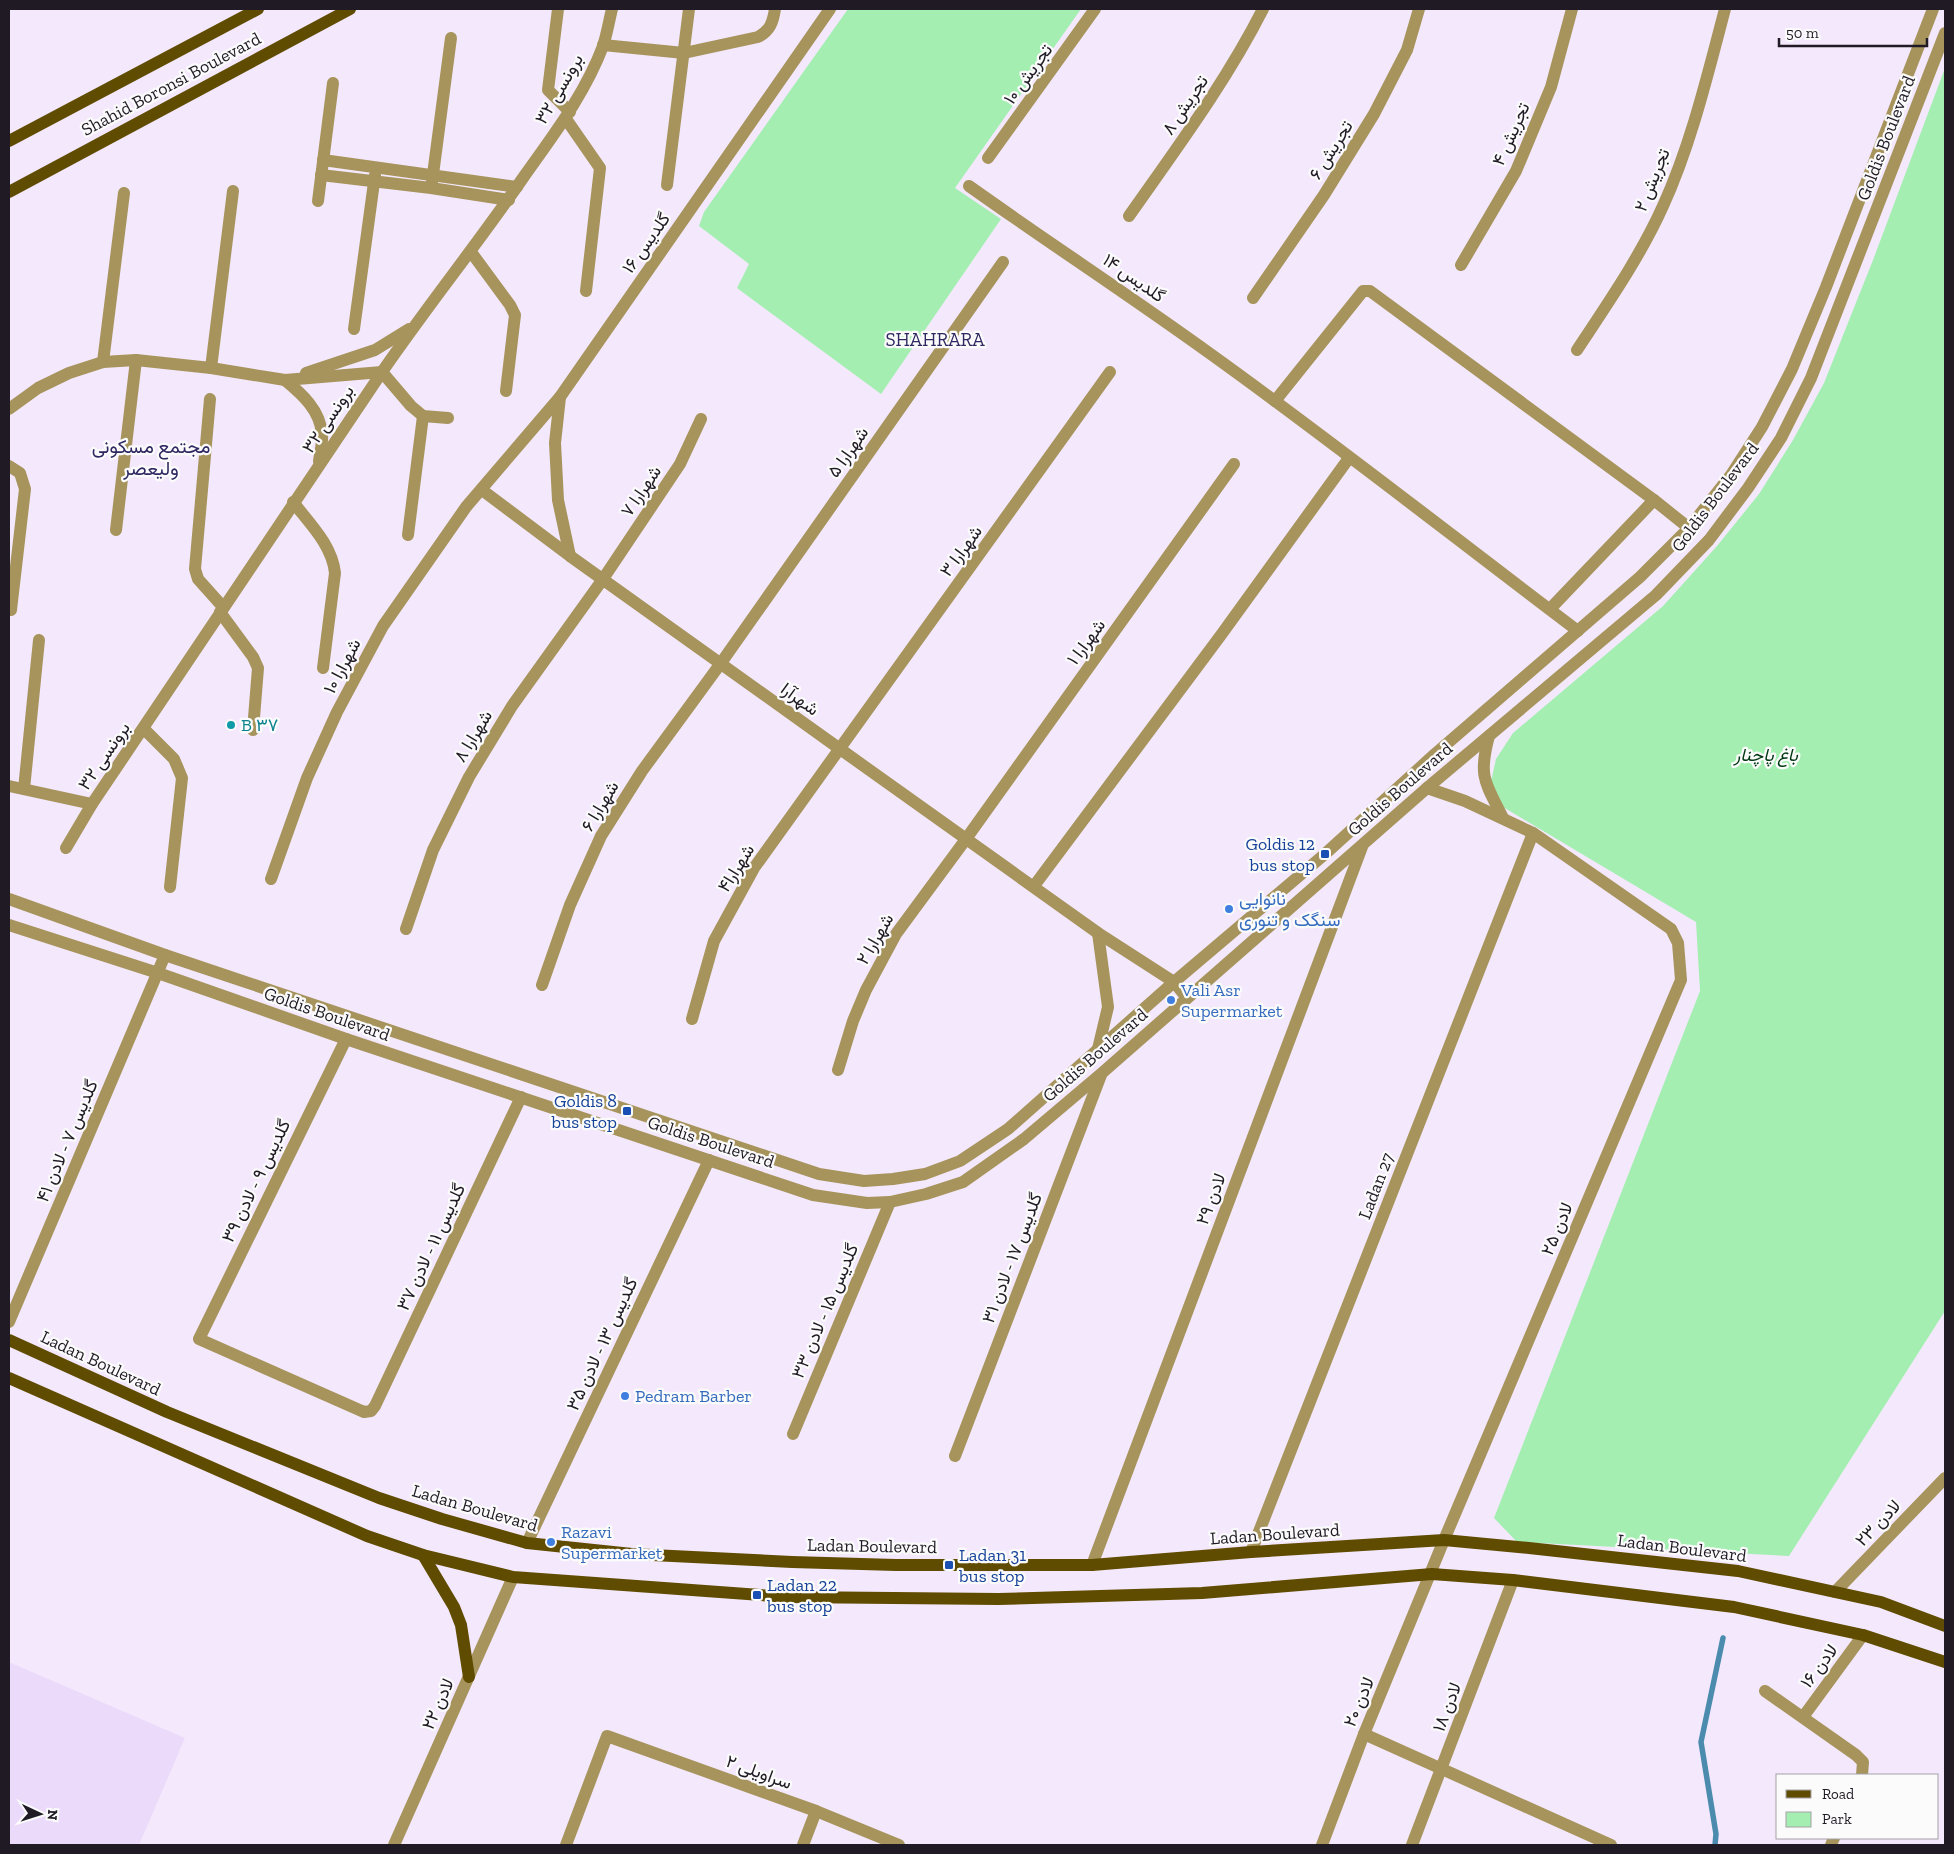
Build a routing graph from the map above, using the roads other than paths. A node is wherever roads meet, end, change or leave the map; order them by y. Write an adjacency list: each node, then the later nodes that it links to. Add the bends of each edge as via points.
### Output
1 (258, 9): 20 (main road, Shahid Boronsi Boulevard)
2 (350, 9): 31 (main road, Shahid Boronsi Boulevard)
3 (558, 9): 19 (street, via 548,90)
4 (612, 9): 16 (street, برونسی ۳۲)
5 (689, 9): 17 (street)
6 (775, 9): 17 (street, via 773,22 765,34)
7 (830, 9): 51 (street, گلدیس ۱۶)
8 (1095, 9): 21 (street, تجریش ۱۰)
9 (1263, 9): 35 (street, تجریش ۸, via 1246,43 1197,119)
10 (1419, 9): 40 (street, تجریش ۶, via 1407,50 1374,114 1324,195)
11 (1572, 9): 38 (street, تجریش ۴, via 1551,87 1516,171)
12 (1725, 9): 43 (street, تجریش ۲, via 1687,142 1664,205 1628,272)
13 (1933, 9): 65 (street, Goldis Boulevard, via 1792,369 1762,427 1731,475)
14 (1945, 32): 79 (street, Goldis Boulevard, via 1812,378 1781,438 1709,540 1656,595)
15 (451, 38): 26 (street)
16 (603, 45): 17 (street); 19 (street, برونسی ۳۲)
17 (684, 54): 27 (street)
18 (333, 83): 22 (street)
19 (568, 116): 29 (street, برونسی ۳۲); 39 (street, via 600,168)
20 (9, 141)
21 (988, 158)
22 (323, 160): 23 (street); 24 (street)
23 (376, 168): 25 (street); 26 (street)
24 (321, 175): 25 (street); 34 (street)
25 (374, 182): 26 (street); 42 (street)
26 (432, 182): 29 (street); 33 (street)
27 (667, 185)
28 (969, 186): 53 (street, گلدیس ۱۴, via 1092,269)
29 (517, 187): 33 (street, برونسی ۳۲)
30 (233, 191): 46 (street)
31 (9, 192)
32 (124, 193): 45 (street)
33 (508, 200): 36 (street, برونسی ۳۲)
34 (318, 201)
35 (1129, 216)
36 (471, 252): 41 (street, برونسی ۳۲); 50 (street, via 515,315)
37 (1003, 262): 75 (street, شهرارا ۵)
38 (1460, 265)
39 (586, 291)
40 (1253, 298)
41 (413, 326): 47 (street, برونسی ۳۲); 49 (street, via 375,350)
42 (354, 329)
43 (1577, 350)
44 (136, 360): 45 (street); 46 (street); 66 (street)
45 (103, 362): 54 (street, via 38,388)
46 (211, 368): 49 (street)
47 (382, 372): 49 (street); 55 (street); 61 (street, برونسی ۳۲)
48 (1110, 372): 80 (street, شهرارا ۳)
49 (285, 380): 61 (street, via 302,394 316,413 323,434)
50 (506, 391)
51 (560, 397): 62 (street, گلدیس ۱۶); 68 (street, via 555,443 558,500)
52 (210, 398): 70 (street, via 195,569 198,579)
53 (1275, 401): 58 (street, گلدیس ۱۴); 63 (street, via 1363,291 1370,291)
54 (9, 409)
55 (423, 416): 56 (street); 67 (street)
56 (448, 418)
57 (701, 419): 69 (street, شهرارا ۷, via 680,464)
58 (1349, 458): 72 (street, گلدیس ۱۴); 91 (street)
59 (1234, 464): 87 (street, شهرارا ۱)
60 (9, 466): 71 (street, via 20,473 25,489)
61 (318, 466): 64 (street, برونسی ۳۲)
62 (482, 490): 68 (street, شهرآرا); 90 (street, شهرارا ۱۰, via 466,507 383,626 306,778)
63 (1654, 500): 65 (street); 72 (street)
64 (293, 502): 70 (street, برونسی ۳۲); 76 (street, via 334,559)
65 (1689, 528): 73 (street, Goldis Boulevard, via 1640,577)
66 (116, 530)
67 (408, 536)
68 (570, 556): 69 (street, شهرآرا)
69 (602, 579): 75 (street, شهرآرا); 95 (street, شهرارا ۸, via 512,706 469,776 433,850)
70 (221, 609): 77 (street, برونسی ۳۲); 78 (street, via 254,656 258,668)
71 (12, 610)
72 (1550, 610): 73 (street, گلدیس ۱۴)
73 (1578, 631): 99 (street, Goldis Boulevard)
74 (39, 640): 83 (street)
75 (721, 663): 80 (street, شهرآرا); 100 (street, شهرارا ۶, via 642,771 601,836 570,904)
76 (323, 668)
77 (144, 729): 84 (street, برونسی ۳۲); 92 (street, via 174,759 182,778)
78 (253, 730)
79 (1489, 736): 82 (street, Goldis Boulevard); 85 (street, via 1483,758 1484,782)
80 (840, 750): 87 (street, شهرآرا); 102 (street, شهرارا۴, via 754,868 714,941)
81 (9, 786): 83 (street)
82 (1427, 788): 85 (street); 88 (street, Goldis Boulevard)
83 (24, 789): 84 (street)
84 (92, 804): 89 (street, برونسی ۳۲)
85 (1503, 818): 86 (street)
86 (1533, 833): 117 (street, لادن ۲۵, via 1671,929 1678,943 1682,980); 119 (street, Ladan 27)
87 (966, 839): 91 (street, شهرآرا); 105 (street, شهرارا ۲, via 896,934 866,990)
88 (1362, 845): 101 (street, Goldis Boulevard); 121 (street, لادن ۲۹)
89 (66, 848)
90 (272, 879)
91 (1034, 886): 96 (street, شهرآرا)
92 (170, 887)
93 (9, 899): 97 (street, Goldis Boulevard)
94 (9, 925): 98 (street, Goldis Boulevard)
95 (406, 929)
96 (1098, 933): 99 (street, شهرآرا); 104 (street, via 1108,1007)
97 (165, 955): 98 (street, گلدیس ۷ - لادن ۴۱); 104 (street, Goldis Boulevard, via 819,1174 864,1181 925,1174 960,1161 1008,1129)
98 (158, 974): 103 (street, Goldis Boulevard); 110 (street, گلدیس ۷ - لادن ۴۱)
99 (1174, 982): 101 (street, شهرآرا); 104 (street, Goldis Boulevard)
100 (542, 985)
101 (1187, 998): 106 (street, Goldis Boulevard)
102 (692, 1019)
103 (346, 1039): 107 (street, Goldis Boulevard); 113 (street, گلدیس ۹ - لادن ۳۹, via 199,1339 364,1412)
104 (1098, 1049)
105 (838, 1070)
106 (1102, 1073): 109 (street, Goldis Boulevard, via 1024,1139 963,1182); 115 (street, گلدیس ۱۷ - لادن ۳۱)
107 (521, 1097): 108 (street, Goldis Boulevard); 113 (street, گلدیس ۱۱ - لادن ۳۷)
108 (709, 1160): 109 (street, Goldis Boulevard, via 813,1195 867,1203); 118 (street, گلدیس ۱۳ - لادن ۳۵)
109 (890, 1202): 114 (street, گلدیس ۱۵ - لادن ۳۳)
110 (9, 1322)
111 (9, 1340): 118 (main road, Ladan Boulevard, via 167,1412 379,1498)
112 (9, 1378): 120 (main road, via 367,1536)
113 (371, 1411)
114 (792, 1434)
115 (955, 1456)
116 (1945, 1478): 125 (street, لادن ۲۳)
117 (1444, 1540): 119 (main road, Ladan Boulevard); 122 (street, لادن ۲۵); 125 (main road, Ladan Boulevard, via 1738,1571)
118 (527, 1543): 121 (main road, Ladan Boulevard, via 632,1554 792,1562)
119 (1251, 1552): 121 (main road, Ladan Boulevard)
120 (423, 1555): 123 (main road); 129 (main road, via 454,1606 461,1625)
121 (1092, 1565)
122 (1432, 1574): 123 (main road, via 1202,1593 999,1599 787,1597); 124 (main road); 132 (street, لادن ۲۰)
123 (513, 1577): 129 (street, لادن ۲۲)
124 (1513, 1580): 127 (main road, via 1734,1607); 133 (street, لادن ۱۸)
125 (1836, 1592): 126 (main road, Ladan Boulevard, via 1880,1602)
126 (1945, 1626)
127 (1864, 1635): 128 (main road); 131 (street, لادن ۱۶)
128 (1945, 1662)
129 (469, 1677): 137 (street, لادن ۲۲)
130 (1765, 1691): 131 (street)
131 (1803, 1717): 134 (street, via 1856,1755)
132 (1364, 1734): 133 (street); 141 (street, لادن ۲۰)
133 (1443, 1769): 136 (street); 142 (street, لادن ۱۸)
134 (1863, 1769)
135 (816, 1811): 138 (street, سراویلی ۲, via 607,1736); 139 (street); 140 (street, سراویلی ۲)
136 (1606, 1844)
137 (394, 1845)
138 (566, 1845)
139 (803, 1845)
140 (899, 1845)
141 (1322, 1845)
142 (1412, 1845)

